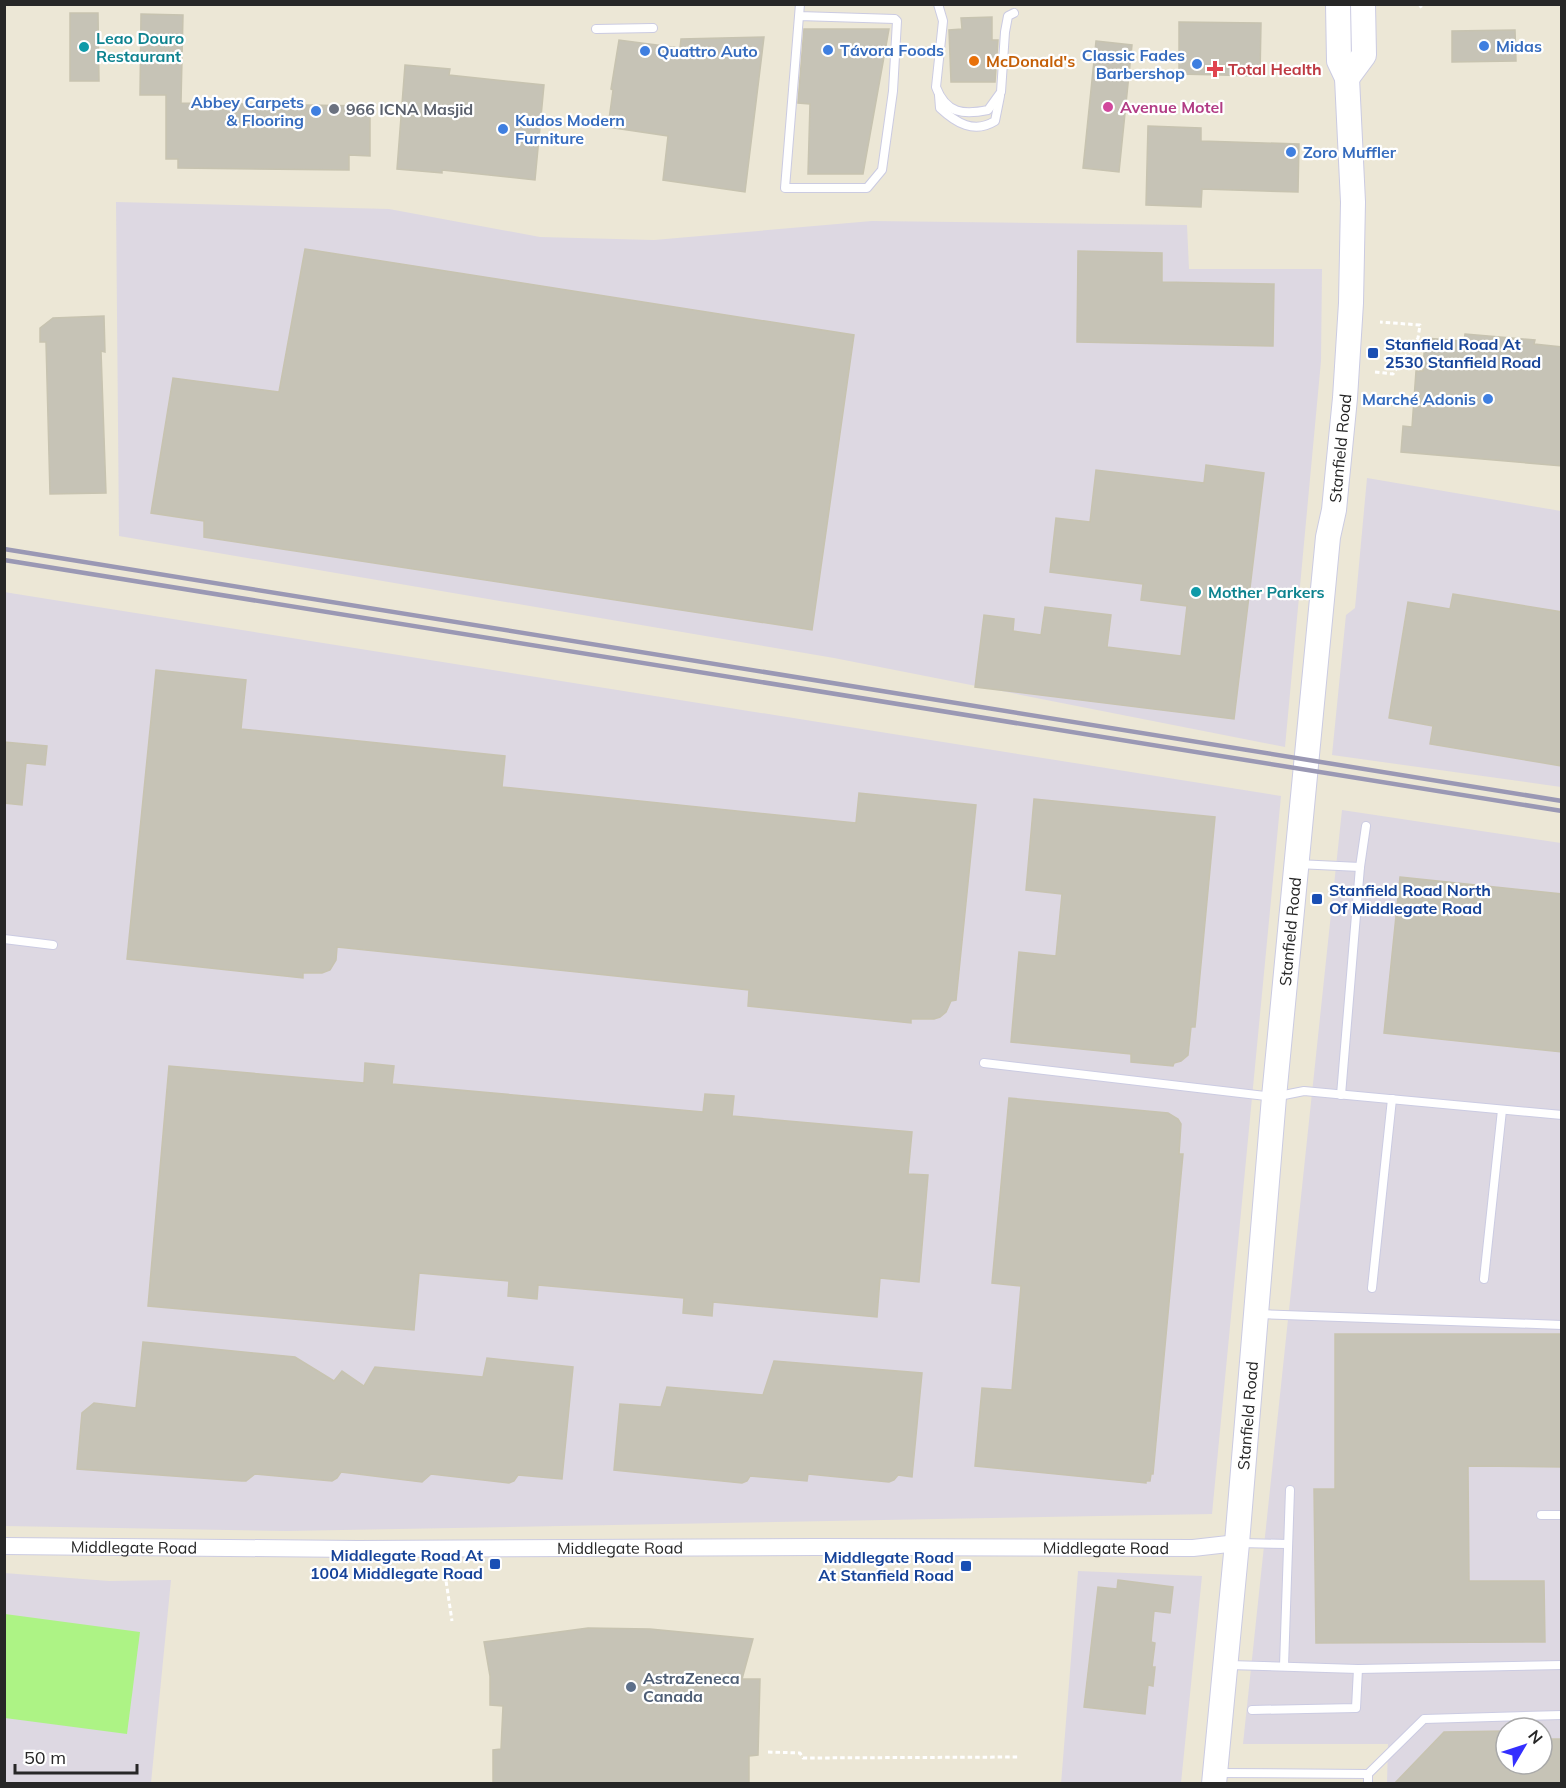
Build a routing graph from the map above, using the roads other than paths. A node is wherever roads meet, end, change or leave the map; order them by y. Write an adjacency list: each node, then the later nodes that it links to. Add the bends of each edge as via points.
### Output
1 (800, 4): 6 (lane)
2 (938, 4): 11 (lane, via 943,21 936,87)
3 (1338, 4): 9 (street, Stanfield Road, via 1339,61)
4 (1363, 4): 9 (street, via 1364,55)
5 (1014, 13): 10 (lane, via 1008,16 1005,32)
6 (799, 16): 6 (lane, via 897,21 893,91 882,170 867,188 785,188)
7 (653, 28): 8 (lane)
8 (596, 29)
9 (1347, 78): 13 (street, Stanfield Road, via 1353,202 1347,372)
10 (1001, 92): 11 (lane, via 988,110 969,114 955,110); 11 (lane, via 995,121 987,126 966,127 940,108)
11 (939, 94)
12 (1366, 826): 14 (lane)
13 (1296, 864): 14 (lane); 19 (street, Stanfield Road)
14 (1360, 867): 18 (lane)
15 (4, 939): 16 (lane)
16 (53, 945)
17 (984, 1063): 19 (lane)
18 (1341, 1095): 19 (lane, via 1304,1091); 20 (lane)
19 (1274, 1097): 25 (street, Stanfield Road)
20 (1392, 1099): 21 (lane); 24 (lane)
21 (1502, 1110): 22 (lane); 23 (lane)
22 (1562, 1115)
23 (1484, 1279)
24 (1372, 1288)
25 (1256, 1313): 26 (lane); 30 (street, Stanfield Road)
26 (1562, 1325)
27 (1290, 1490): 31 (lane)
28 (1541, 1515): 29 (lane)
29 (1562, 1515)
30 (1237, 1543): 31 (lane); 32 (street, Middlegate Road, via 1193,1548); 33 (street, Stanfield Road)
31 (1288, 1544): 35 (lane)
32 (4, 1546)
33 (1225, 1665): 35 (lane); 39 (street, Stanfield Road)
34 (1562, 1665): 36 (lane)
35 (1284, 1666): 36 (lane)
36 (1358, 1669): 37 (lane, via 1356,1708)
37 (1252, 1710)
38 (1562, 1715): 40 (lane, via 1425,1719)
39 (1214, 1778): 40 (lane)
40 (1368, 1779)

